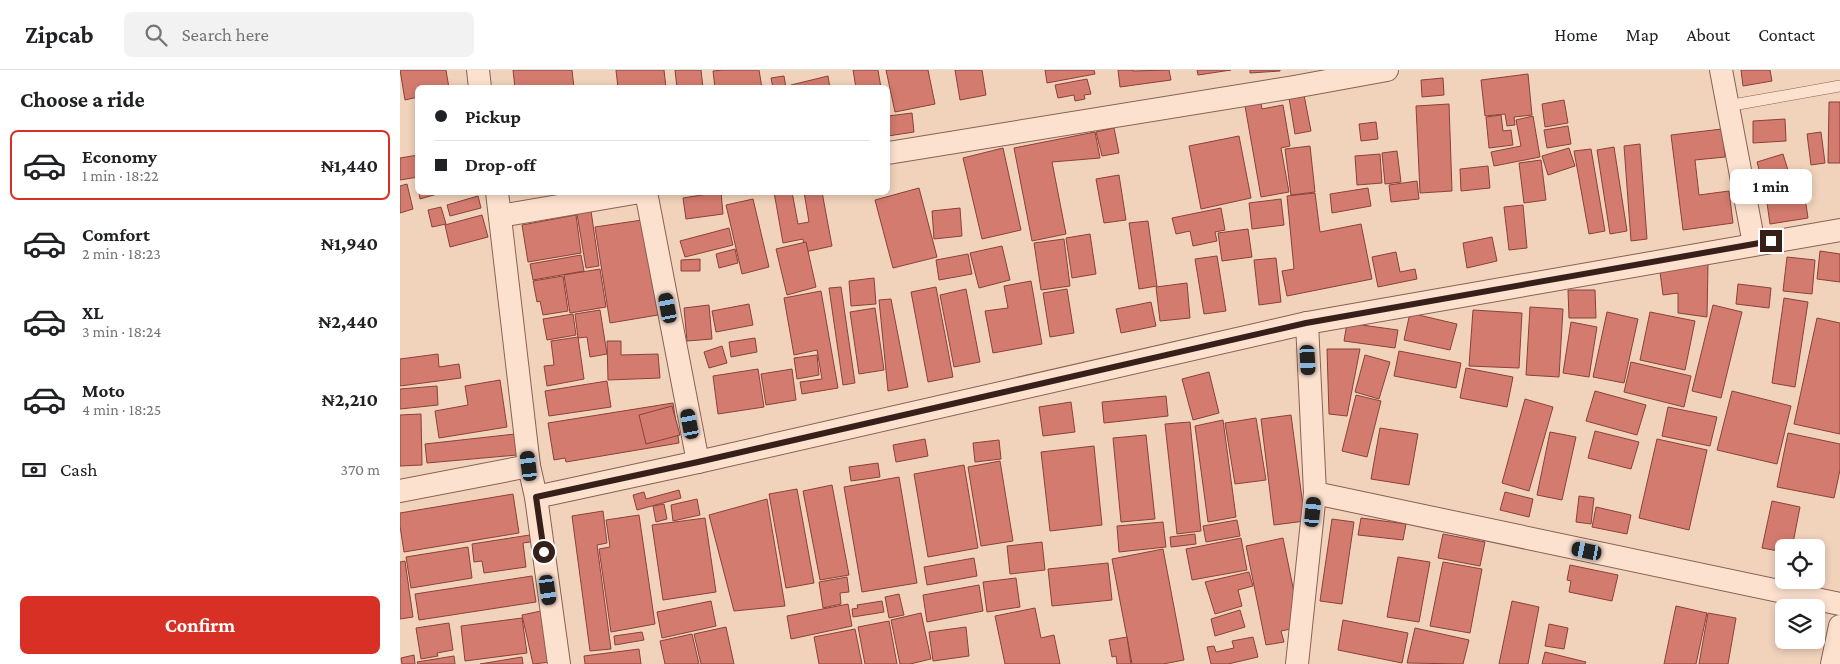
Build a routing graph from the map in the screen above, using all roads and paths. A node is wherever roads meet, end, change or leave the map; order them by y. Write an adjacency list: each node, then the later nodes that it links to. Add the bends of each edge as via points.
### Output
1 (478, 70): 4 (street)
2 (1387, 70): 7 (street)
3 (1721, 70): 6 (street)
4 (480, 85)
5 (1840, 86): 6 (lane)
6 (1728, 106): 13 (street)
7 (890, 154)
8 (497, 195): 11 (street)
9 (622, 195): 11 (street)
10 (647, 195): 15 (street)
11 (500, 216): 16 (street)
12 (1840, 230): 13 (street)
13 (1754, 244): 14 (street)
14 (1306, 323): 15 (street); 18 (street)
15 (698, 462): 19 (street)
16 (529, 466): 17 (street); 19 (street)
17 (400, 491)
18 (1315, 493): 20 (street); 23 (street)
19 (536, 497): 22 (street)
20 (1840, 604)
21 (1840, 626): 24 (street)
22 (559, 664)
23 (1297, 664)
24 (1832, 664)

